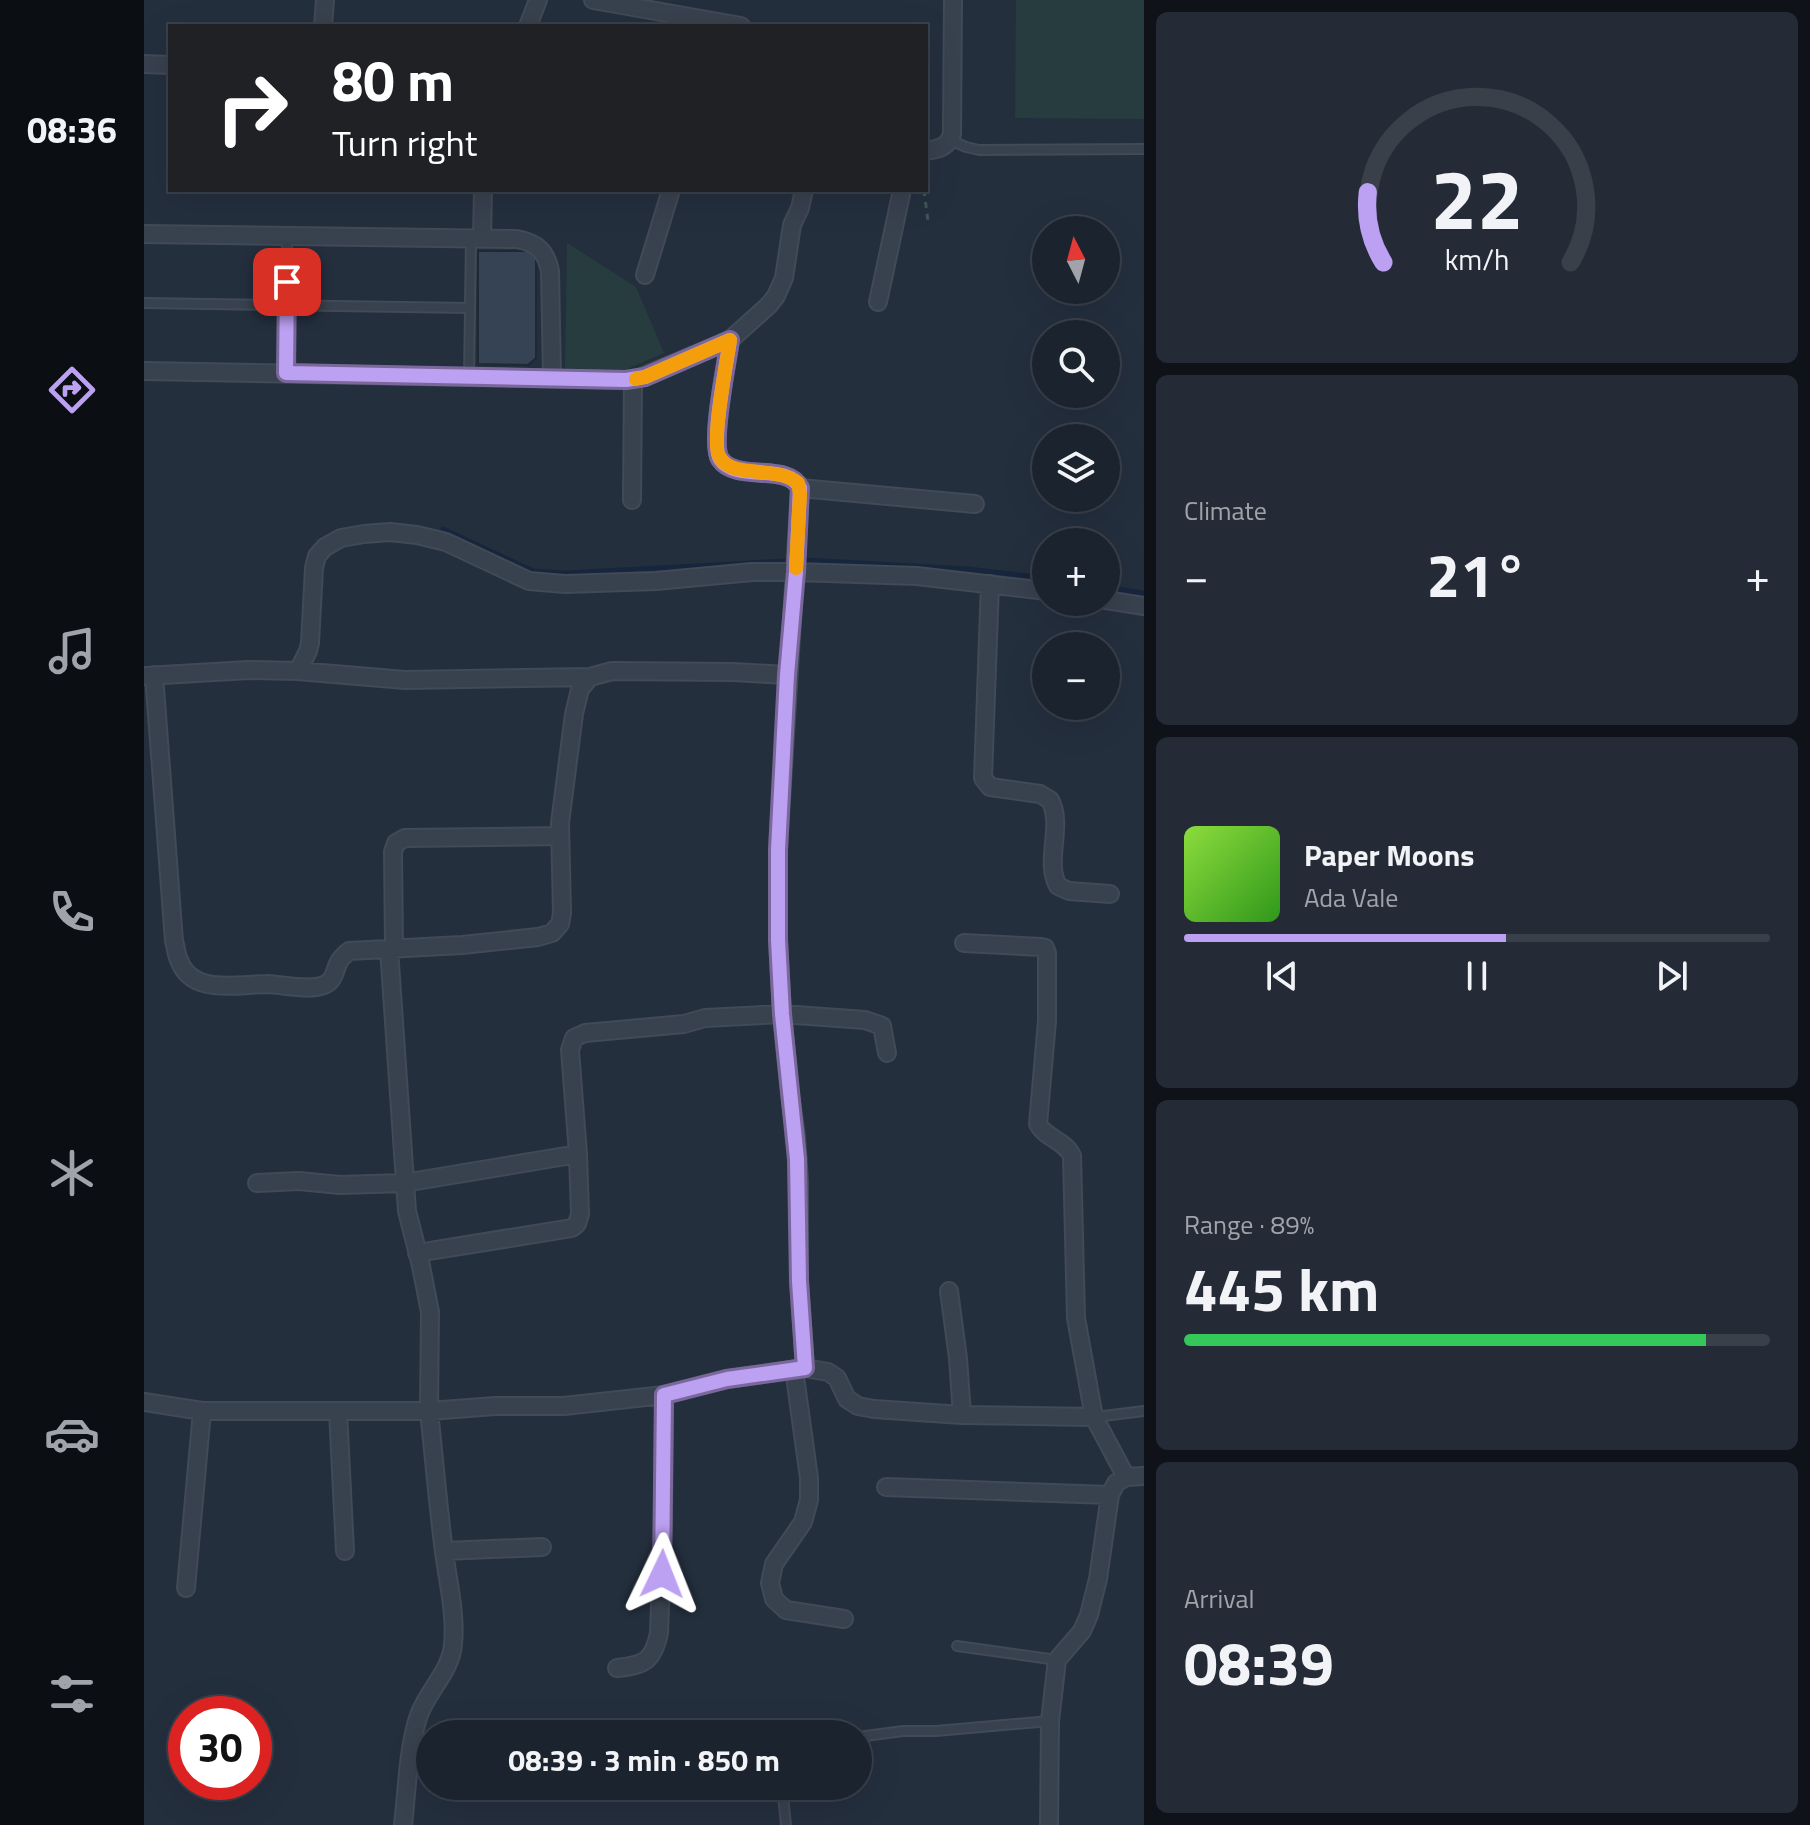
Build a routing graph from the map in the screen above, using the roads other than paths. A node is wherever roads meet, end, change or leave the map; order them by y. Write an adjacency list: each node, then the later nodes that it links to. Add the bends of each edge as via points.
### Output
1 (325, 0): 5 (street)
2 (538, 0): 6 (street)
3 (593, 0): 7 (street)
4 (953, 0): 10 (street)
5 (323, 24)
6 (529, 24)
7 (730, 24)
8 (144, 64): 9 (street)
9 (168, 65)
10 (950, 140): 11 (lane, via 979,150); 12 (street)
11 (1144, 149)
12 (928, 150)
13 (483, 192): 19 (street)
14 (670, 192): 20 (street)
15 (804, 192): 25 (street, via 781,287)
16 (902, 192): 21 (street)
17 (144, 234): 18 (street)
18 (287, 236): 19 (street); 23 (lane)
19 (476, 239): 24 (lane); 29 (street, via 530,242 548,258)
20 (645, 275)
21 (878, 302)
22 (144, 303): 23 (lane)
23 (287, 305): 24 (lane); 27 (lane)
24 (470, 308): 28 (lane)
25 (730, 340): 30 (street); 31 (street, via 716,438 719,457 734,469 789,477)
26 (144, 371): 27 (street)
27 (286, 373): 28 (street)
28 (469, 376): 29 (street)
29 (552, 377): 30 (street)
30 (633, 380): 32 (street)
31 (800, 488): 33 (street); 34 (street)
32 (632, 500)
33 (975, 504)
34 (796, 572): 35 (street); 39 (street, via 553,583 529,581 446,542 417,535 390,532 341,538 317,556 310,643); 40 (street)
35 (990, 584): 36 (street); 44 (street, via 983,778 990,787 1050,800 1058,886)
36 (1032, 589)
37 (1120, 602): 38 (street)
38 (1144, 606)
39 (298, 671): 41 (street); 42 (street, via 405,680)
40 (787, 675): 42 (street, via 612,671); 47 (street, via 778,850)
41 (149, 676): 46 (street, via 174,941 185,972 210,985 322,986 349,951)
42 (590, 677): 43 (street, via 580,689 574,714)
43 (560, 836): 46 (street, via 562,913 552,933); 46 (street, via 405,838 396,843)
44 (1110, 894)
45 (964, 943): 62 (street, via 1041,947 1047,953 1038,1124 1072,1156 1076,1318)
46 (392, 948): 51 (street)
47 (782, 1014): 48 (street, via 882,1026); 49 (street, via 579,1034 570,1050); 54 (street, via 799,1181)
48 (887, 1053)
49 (578, 1154): 51 (street); 52 (street, via 580,1214 572,1228)
50 (257, 1183): 51 (street)
51 (404, 1183): 52 (street)
52 (417, 1253): 59 (street, via 430,1312)
53 (949, 1291): 61 (street)
54 (799, 1368): 55 (street); 61 (street, via 828,1372 858,1406); 71 (street, via 809,1500 803,1522 774,1564 770,1583 774,1599 786,1610)
55 (664, 1395): 59 (street, via 564,1406); 74 (street, via 659,1633 648,1660)
56 (144, 1402): 57 (street)
57 (202, 1411): 58 (street); 70 (street)
58 (338, 1411): 59 (street); 68 (street)
59 (429, 1411): 69 (street)
60 (1144, 1411): 62 (lane)
61 (962, 1415): 62 (street)
62 (1094, 1417): 64 (street)
63 (1144, 1476): 64 (street)
64 (1126, 1477): 66 (street)
65 (886, 1487): 66 (street)
66 (1110, 1495): 73 (street, via 1089,1615)
67 (542, 1547): 69 (street)
68 (345, 1551)
69 (444, 1551): 78 (street, via 453,1646 418,1717)
70 (186, 1588)
71 (844, 1619)
72 (957, 1646): 73 (lane)
73 (1057, 1660): 75 (street)
74 (617, 1668)
75 (1050, 1721): 76 (lane); 80 (street)
76 (872, 1735)
77 (783, 1800): 79 (lane)
78 (403, 1825)
79 (786, 1825)
80 (1049, 1825)

